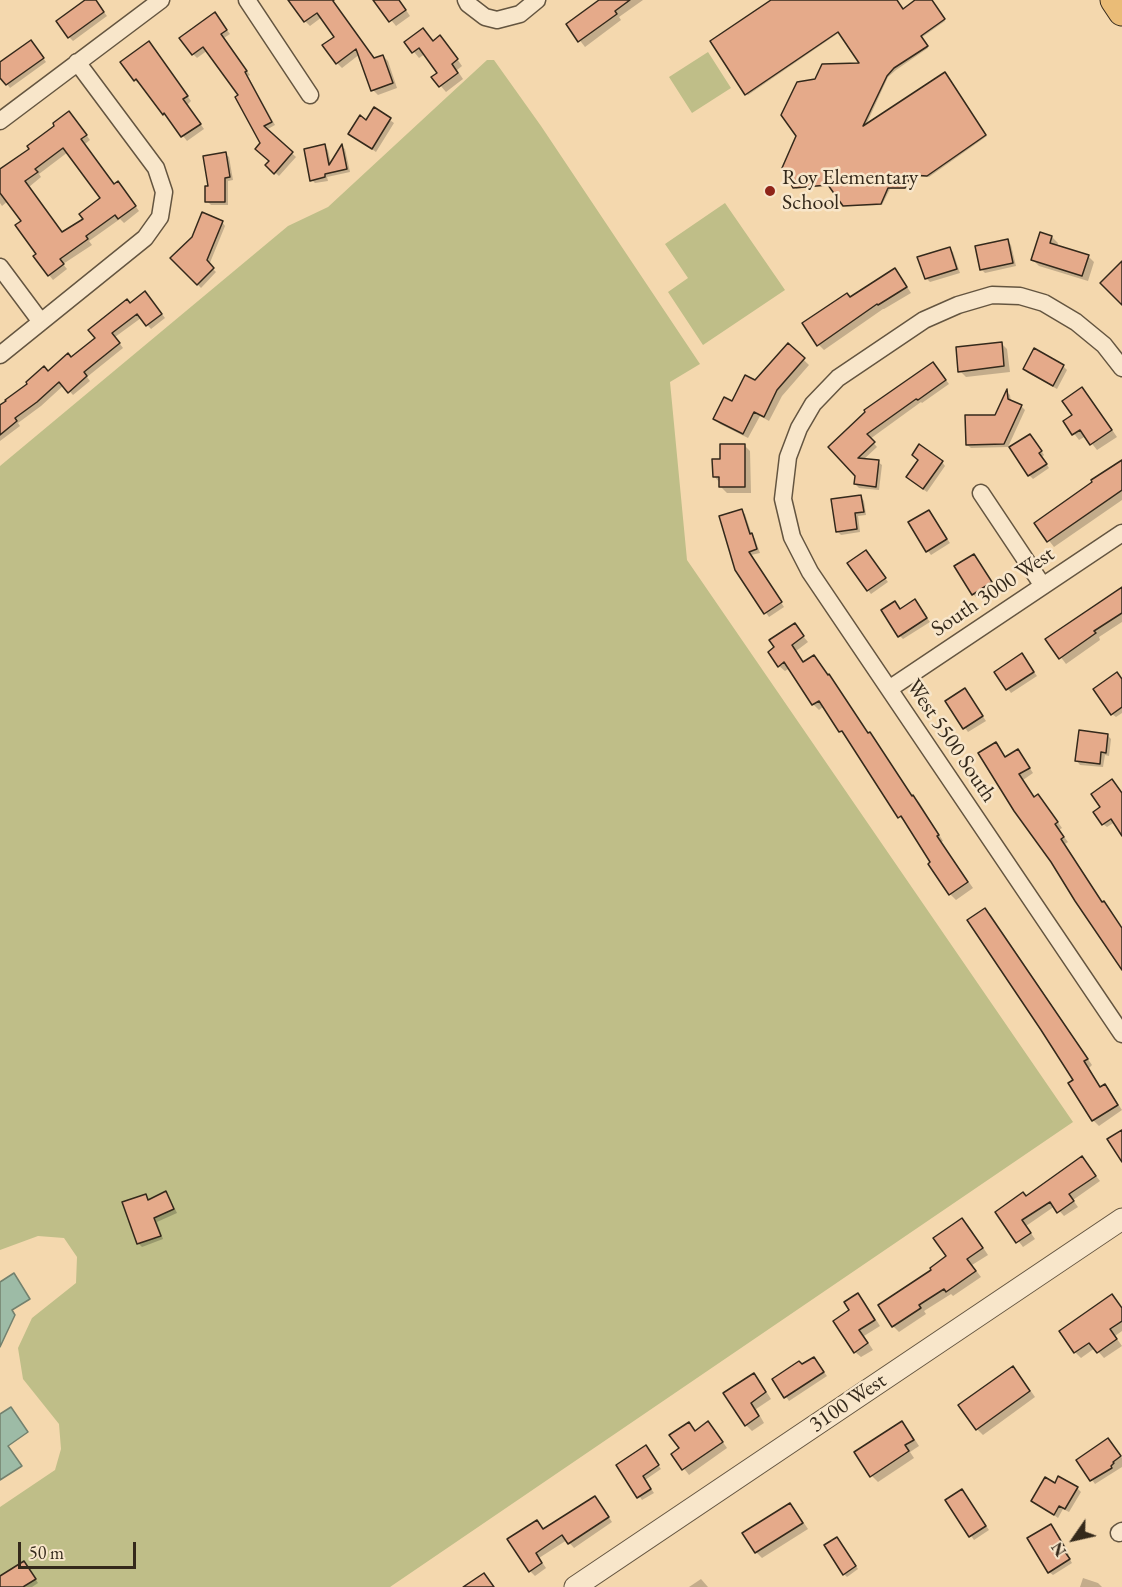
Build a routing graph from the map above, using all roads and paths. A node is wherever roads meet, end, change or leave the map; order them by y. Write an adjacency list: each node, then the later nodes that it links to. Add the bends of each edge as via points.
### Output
1 (161, 0): 7 (street)
2 (247, 0): 8 (street)
3 (466, 0): 4 (street, via 485,17 497,20 520,14)
4 (537, 0)
5 (1114, 0): 6 (main road)
6 (1122, 12)
7 (77, 62): 9 (street); 11 (street, via 156,168 164,192 160,217 145,238)
8 (310, 95)
9 (0, 121)
10 (0, 267): 11 (street)
11 (41, 322): 12 (street)
12 (0, 355)
13 (1122, 368): 17 (street, West 5500 South, via 1104,345 1044,303 1020,296 992,295 924,320 838,378 813,404 788,457 783,499 792,537 810,572)
14 (981, 493): 16 (street)
15 (1122, 533): 16 (street, South 3000 West)
16 (1043, 586): 17 (street, South 3000 West)
17 (889, 689): 18 (street, West 5500 South)
18 (1122, 1034)
19 (1122, 1220): 20 (street, 3100 West)
20 (575, 1587)

